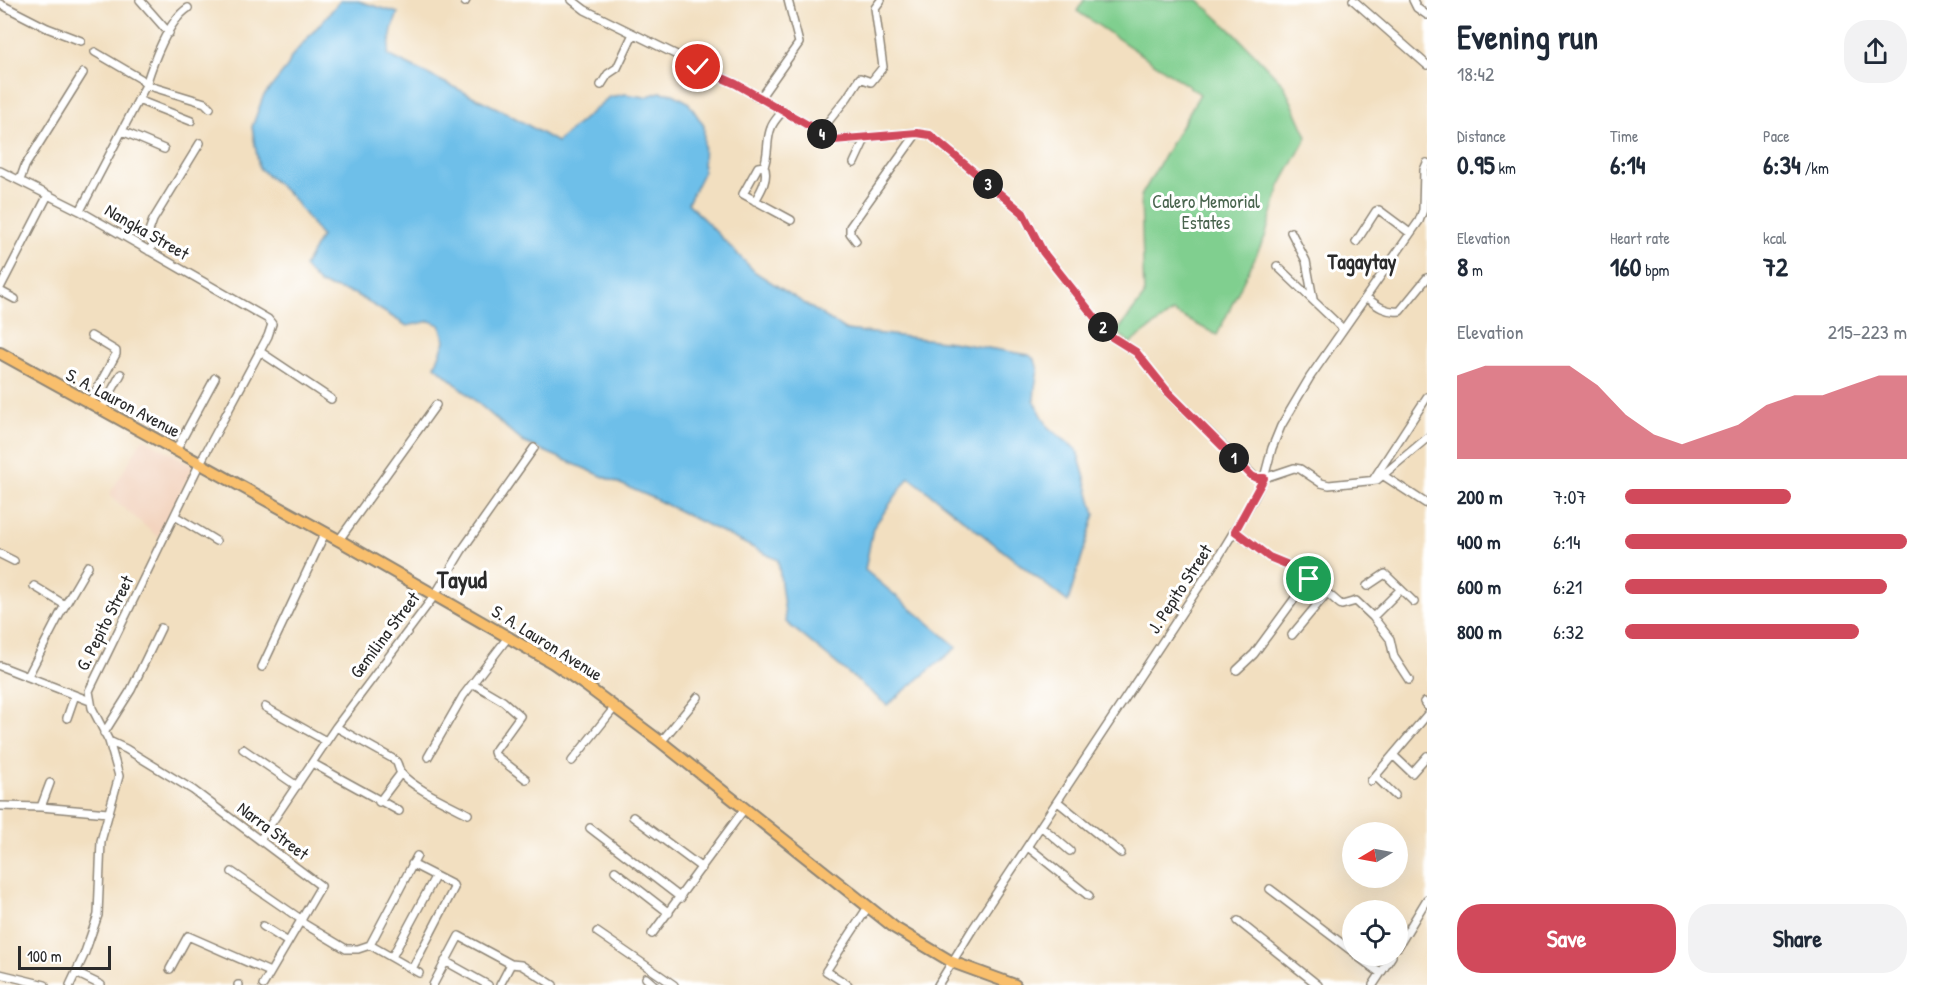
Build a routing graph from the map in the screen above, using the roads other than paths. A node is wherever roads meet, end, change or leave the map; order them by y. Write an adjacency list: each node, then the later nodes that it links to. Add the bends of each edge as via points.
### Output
1 (140, 0): 12 (street)
2 (572, 0): 9 (street)
3 (585, 0): 9 (street)
4 (788, 0): 20 (street, via 798,43)
5 (881, 0): 26 (street, via 875,8 883,67 871,82 860,78)
6 (1353, 0): 16 (street)
7 (1413, 0): 11 (street)
8 (0, 4): 14 (street)
9 (580, 7): 13 (street)
10 (188, 8): 12 (street, via 176,17)
11 (1427, 15)
12 (169, 33): 18 (street)
13 (633, 34): 19 (street, via 617,68); 20 (street)
14 (81, 41)
15 (94, 52): 18 (street)
16 (1427, 65)
17 (83, 73): 35 (street)
18 (146, 85): 21 (street); 22 (street, via 205,103)
19 (601, 86)
20 (760, 98): 23 (street)
21 (138, 100): 24 (street); 25 (street)
22 (210, 108)
23 (782, 112): 26 (street); 33 (street, via 770,130)
24 (191, 121)
25 (122, 131): 30 (street); 38 (street)
26 (819, 133): 28 (street, via 834,140)
27 (917, 133): 28 (street); 42 (street, via 850,227); 68 (street, via 930,135 1016,206 1043,252 1104,329 1136,352 1168,392 1252,476)
28 (866, 137): 31 (street)
29 (200, 143): 44 (street, via 153,220 149,231 154,243)
30 (164, 149)
31 (854, 163)
32 (1427, 163): 41 (street, J. Pepito Street, via 1423,210)
33 (764, 166): 37 (street, via 764,183); 37 (street, via 758,167 743,194)
34 (0, 171): 35 (street, Nangka Street)
35 (20, 180): 36 (street, Nangka Street)
36 (48, 195): 38 (street, Nangka Street); 47 (street)
37 (755, 201): 39 (street)
38 (80, 211): 44 (street, Nangka Street)
39 (791, 220)
40 (1292, 232): 50 (street, via 1306,261)
41 (1410, 233): 43 (street, via 1379,210); 48 (street, J. Pepito Street)
42 (856, 241)
43 (1356, 242)
44 (149, 251): 51 (street, Nangka Street, via 268,319)
45 (1277, 266): 50 (street)
46 (1427, 278): 48 (street, via 1401,311 1380,308)
47 (0, 289): 49 (street)
48 (1367, 298): 52 (street, J. Pepito Street)
49 (15, 299)
50 (1313, 299): 52 (street)
51 (272, 327): 54 (street, G. Pepito Street)
52 (1343, 329): 68 (street, J. Pepito Street, via 1281,426)
53 (91, 336): 60 (street, via 116,354)
54 (259, 351): 59 (street); 66 (street, G. Pepito Street)
55 (0, 353): 60 (highway, S. A. Lauron Avenue)
56 (121, 374): 62 (street)
57 (215, 378): 65 (street)
58 (1427, 397): 69 (street)
59 (332, 399)
60 (90, 404): 62 (highway, S. A. Lauron Avenue)
61 (436, 405): 74 (street)
62 (101, 410): 65 (highway, S. A. Lauron Avenue)
63 (1427, 438): 67 (street)
64 (534, 448): 84 (street, Gemilina Street)
65 (176, 450): 66 (highway, S. A. Lauron Avenue)
66 (199, 465): 71 (street, G. Pepito Street); 73 (highway, S. A. Lauron Avenue)
67 (1384, 476): 69 (street); 70 (street)
68 (1264, 478): 69 (street, via 1294,468 1329,485); 72 (street, J. Pepito Street)
69 (1373, 480)
70 (1427, 504)
71 (175, 516): 75 (street); 99 (street, G. Pepito Street, via 93,680)
72 (1235, 531): 79 (street, via 1269,557); 121 (street, J. Pepito Street)
73 (325, 533): 74 (highway, S. A. Lauron Avenue); 92 (street)
74 (339, 540): 84 (highway, S. A. Lauron Avenue)
75 (216, 541)
76 (0, 554): 77 (street)
77 (14, 561)
78 (88, 566): 86 (street)
79 (1309, 579): 83 (street); 93 (street, via 1254,654)
80 (34, 586): 86 (street)
81 (1367, 586): 82 (street, via 1385,574)
82 (1400, 590): 85 (street); 87 (street)
83 (1327, 593): 87 (street, via 1342,605 1356,601); 89 (street)
84 (435, 595): 90 (highway, S. A. Lauron Avenue); 104 (street, Gemilina Street)
85 (1414, 602)
86 (65, 605): 94 (street)
87 (1373, 617): 95 (street, via 1390,639 1394,657)
88 (161, 628): 105 (street, via 131,690)
89 (1292, 635)
90 (509, 636): 96 (street); 101 (highway, S. A. Lauron Avenue)
91 (0, 666): 94 (street)
92 (262, 667)
93 (1236, 670)
94 (28, 676): 97 (street)
95 (1408, 680)
96 (474, 684): 112 (street); 116 (street, via 520,716 494,752)
97 (75, 695): 99 (street); 103 (street)
98 (698, 697): 108 (street)
99 (90, 701): 105 (street, G. Pepito Street)
100 (265, 707): 107 (street)
101 (615, 707): 108 (highway, S. A. Lauron Avenue); 113 (street)
102 (1427, 716): 110 (street)
103 (67, 718)
104 (336, 727): 107 (street, Gemilina Street); 115 (street, via 395,760)
105 (104, 733): 106 (street, G. Pepito Street)
106 (109, 741): 126 (street, G. Pepito Street, via 119,776); 131 (street, Narra Street, via 193,790)
107 (326, 741): 114 (street, Gemilina Street)
108 (661, 742): 124 (highway, S. A. Lauron Avenue)
109 (243, 749): 118 (street)
110 (1393, 755): 111 (street, via 1412,773); 119 (street, via 1373,778)
111 (1427, 756)
112 (428, 757)
113 (572, 760)
114 (312, 763): 118 (street, Gemilina Street); 120 (street)
115 (401, 773): 120 (street); 127 (street)
116 (526, 779)
117 (50, 783): 123 (street)
118 (297, 786): 131 (street, Gemilina Street)
119 (1395, 795)
120 (380, 802): 125 (street)
121 (1058, 802): 129 (street, J. Pepito Street); 134 (street)
122 (0, 806): 123 (street)
123 (41, 807): 126 (street)
124 (745, 808): 137 (street); 145 (highway, S. A. Lauron Avenue)
125 (399, 811)
126 (108, 813): 164 (street, G. Pepito Street, via 102,841 98,915)
127 (468, 814)
128 (633, 816): 137 (street)
129 (1042, 827): 132 (street, J. Pepito Street); 133 (street)
130 (590, 828): 143 (street)
131 (260, 840): 147 (street, Narra Street, via 321,886)
132 (1028, 847): 142 (street); 158 (street, J. Pepito Street)
133 (1070, 851)
134 (1121, 853)
135 (417, 856): 136 (street)
136 (412, 864): 140 (street); 155 (street)
137 (702, 868): 143 (street)
138 (615, 871): 146 (street)
139 (232, 872): 147 (street)
140 (435, 877): 156 (street); 156 (street, via 453,885 454,890 416,971)
141 (1270, 889): 154 (street)
142 (1089, 896)
143 (681, 898): 146 (street)
144 (1427, 899): 150 (street)
145 (867, 907): 158 (highway, S. A. Lauron Avenue); 178 (street, via 826,971)
146 (669, 913): 152 (street)
147 (301, 921): 153 (street, Narra Street); 155 (street, via 346,949)
148 (1239, 921): 181 (street)
149 (263, 926): 153 (street)
150 (1408, 930)
151 (597, 932): 177 (street)
152 (652, 934)
153 (288, 942): 163 (street, Narra Street)
154 (1342, 944)
155 (370, 945): 156 (street)
156 (392, 957)
157 (445, 961): 159 (street, via 459,936); 168 (street); 173 (street)
158 (952, 963): 179 (street, J. Pepito Street); 180 (highway, S. A. Lauron Avenue)
159 (511, 964): 174 (street); 175 (street, via 521,965)
160 (1371, 966): 165 (street)
161 (1385, 966): 165 (street)
162 (170, 969): 163 (street, via 188,936)
163 (270, 972): 172 (street, Narra Street)
164 (76, 973): 170 (street, G. Pepito Street); 171 (street)
165 (1380, 973): 182 (street)
166 (1, 977): 169 (street)
167 (646, 978): 176 (street)
168 (436, 984)
169 (45, 985)
170 (70, 985)
171 (101, 985)
172 (263, 985)
173 (488, 985)
174 (500, 985)
175 (553, 985)
176 (654, 985)
177 (674, 985)
178 (848, 985)
179 (938, 985)
180 (1015, 985)
181 (1318, 985)
182 (1373, 985)

